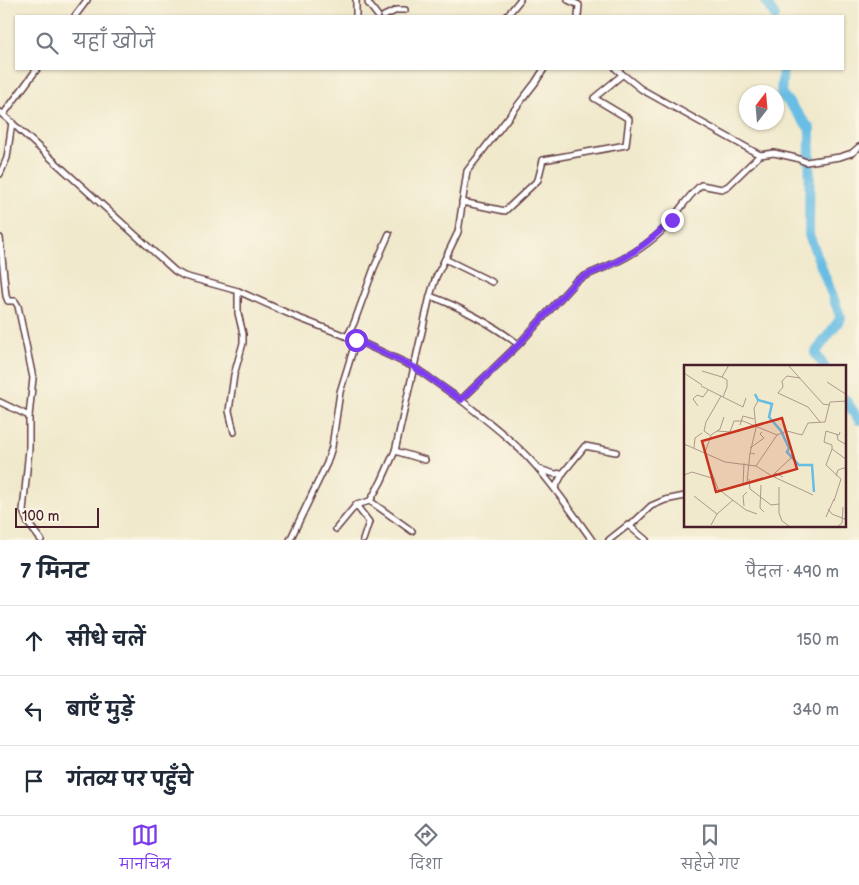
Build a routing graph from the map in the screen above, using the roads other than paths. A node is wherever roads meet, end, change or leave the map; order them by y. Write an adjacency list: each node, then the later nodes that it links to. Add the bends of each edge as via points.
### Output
1 (87, 0): 8 (street)
2 (356, 0): 9 (street)
3 (369, 0): 10 (street)
4 (520, 0): 12 (street)
5 (568, 0): 6 (street)
6 (579, 3)
7 (405, 10): 11 (street)
8 (76, 15)
9 (356, 15)
10 (377, 15)
11 (386, 15)
12 (508, 15)
13 (36, 70): 17 (street)
14 (543, 70): 22 (street, via 467,171)
15 (617, 70): 16 (street)
16 (622, 75): 20 (street); 22 (street, via 594,98 629,119 626,145 543,160 538,180 505,211)
17 (2, 114): 18 (street)
18 (12, 122): 21 (street, via 7,158); 27 (street, via 170,267 184,276)
19 (859, 147): 20 (street, via 840,157 806,162 774,153)
20 (760, 156): 31 (street, via 722,189 701,185 655,237 631,254 576,281)
21 (0, 174)
22 (462, 202): 25 (street, via 458,232)
23 (389, 234): 29 (street)
24 (0, 238): 35 (street, via 6,296 8,301 15,301 18,306 33,378)
25 (445, 259): 26 (street); 28 (street)
26 (492, 282)
27 (238, 292): 29 (street); 36 (street, via 238,313 244,334 229,411)
28 (430, 296): 31 (street, via 448,302); 32 (street)
29 (347, 337): 30 (street)
30 (356, 340): 32 (street); 50 (street, via 340,392 327,464)
31 (518, 344): 33 (street)
32 (414, 367): 33 (street); 37 (street)
33 (461, 400): 40 (street)
34 (0, 402): 35 (street)
35 (28, 416): 49 (street, via 29,449 23,511)
36 (234, 432)
37 (395, 451): 39 (street); 44 (street)
38 (616, 452): 41 (street, via 585,446)
39 (425, 460)
40 (537, 468): 41 (street); 42 (street)
41 (563, 473): 42 (street)
42 (554, 488): 52 (street)
43 (684, 496): 46 (street, via 651,506)
44 (370, 501): 45 (street); 48 (street)
45 (356, 506): 47 (street); 51 (street, via 369,522)
46 (630, 526): 53 (street, via 628,524); 54 (street)
47 (336, 529)
48 (412, 531)
49 (40, 540)
50 (290, 540)
51 (363, 540)
52 (592, 540)
53 (609, 540)
54 (646, 540)

